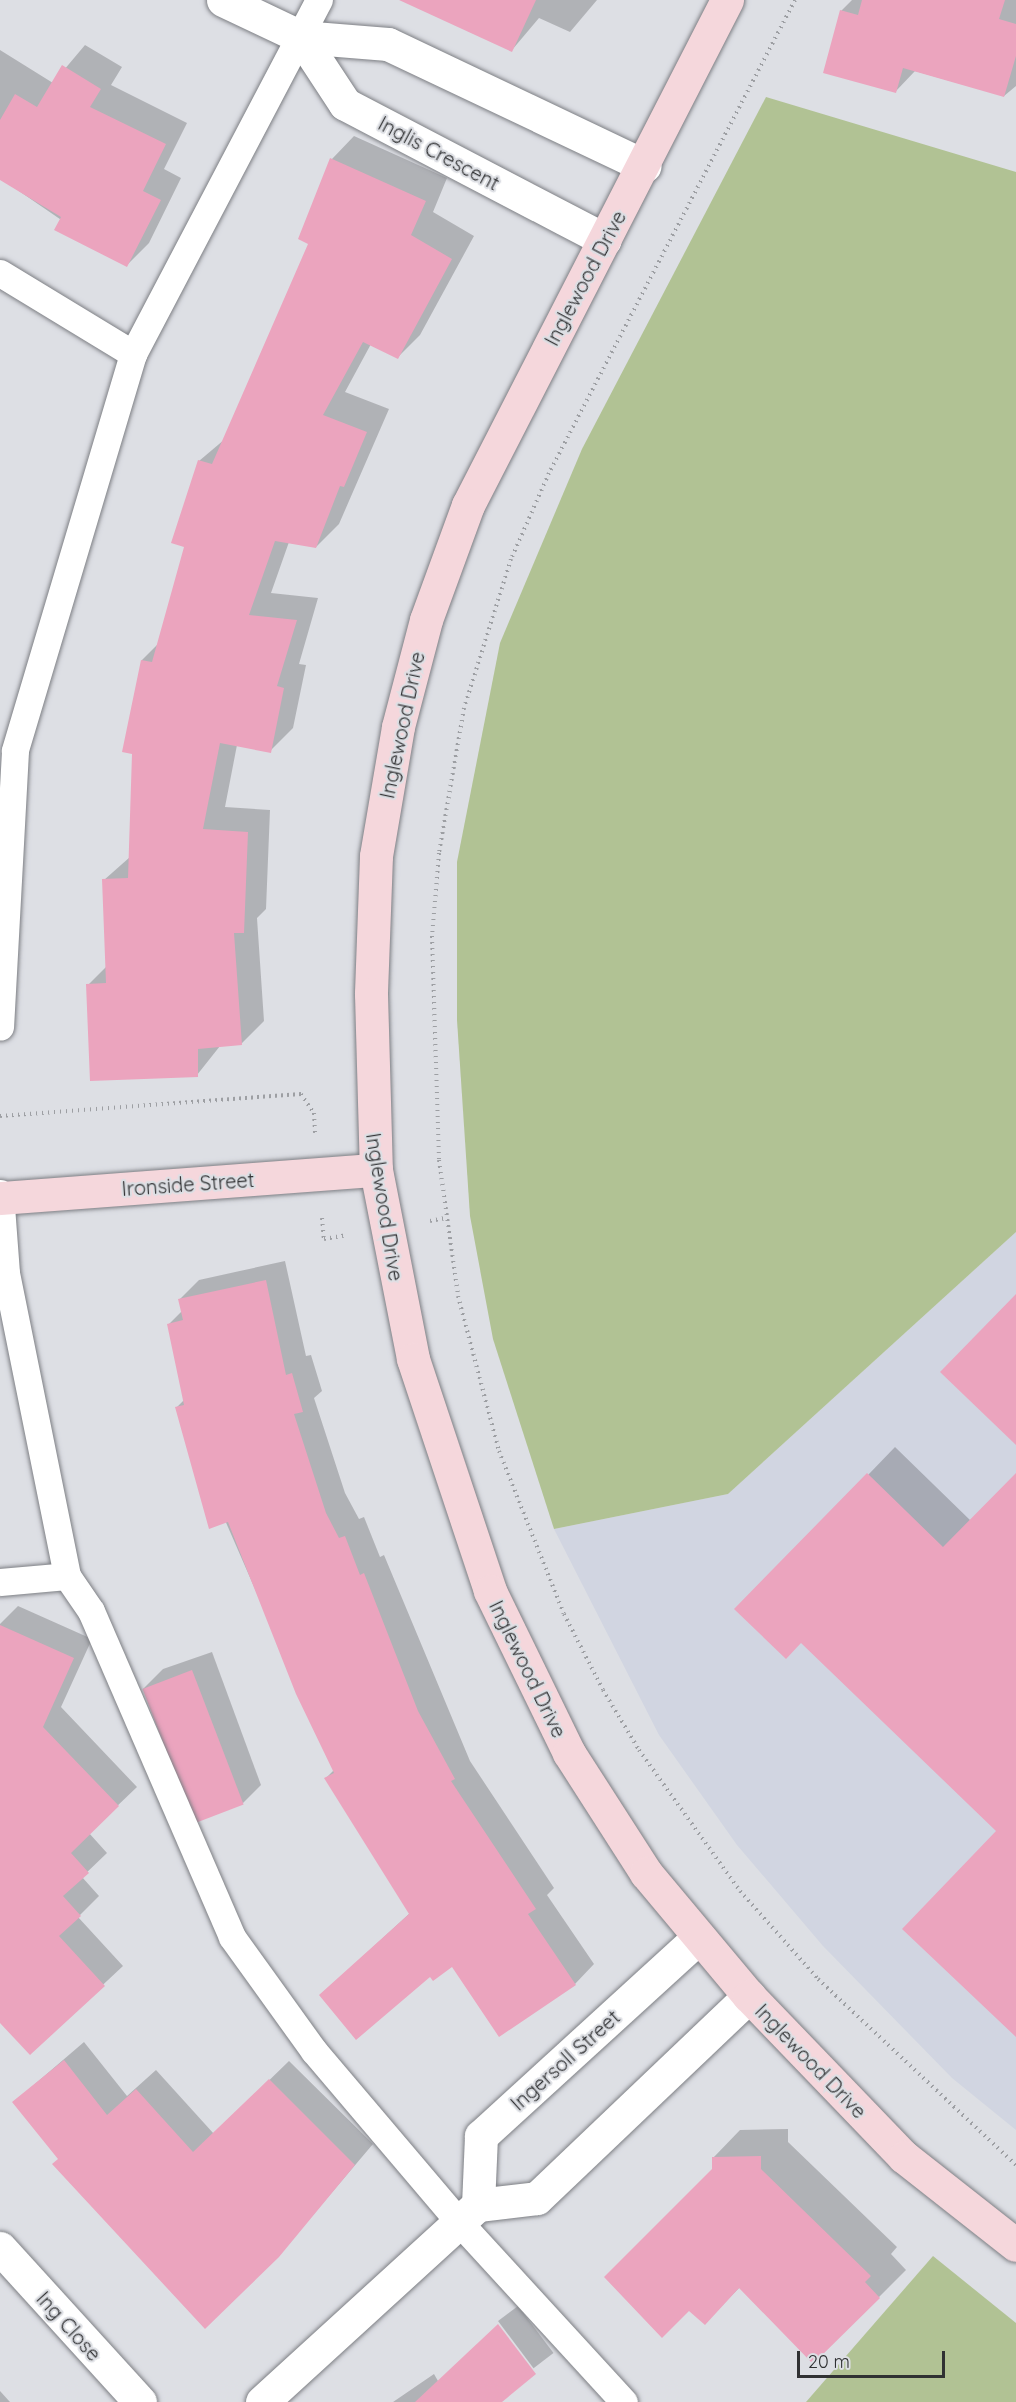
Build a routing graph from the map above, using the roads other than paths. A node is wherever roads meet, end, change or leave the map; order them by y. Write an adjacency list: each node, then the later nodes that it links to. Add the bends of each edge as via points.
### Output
1 (223, 0): 4 (street)
2 (319, 0): 4 (lane)
3 (728, 0): 5 (street, Inglewood Drive)
4 (301, 37): 5 (street, via 388,44); 6 (street, Inglis Crescent, via 345,104); 8 (lane)
5 (645, 166): 6 (street, Inglewood Drive)
6 (605, 240): 10 (street, Inglewood Drive, via 468,505 426,620 398,727 376,856 371,994)
7 (0, 273): 8 (lane)
8 (133, 354): 9 (lane, via 15,751)
9 (0, 1028)
10 (376, 1170): 12 (street, Ironside Street); 15 (street, Inglewood Drive, via 413,1359 490,1591 568,1754 646,1873)
11 (0, 1193): 12 (lane)
12 (0, 1198): 13 (lane, via 6,1273)
13 (67, 1576): 14 (lane); 17 (lane, via 91,1611 232,1936 314,2051)
14 (0, 1582)
15 (699, 1937): 16 (street, Inglewood Drive); 17 (street, Ingersoll Street, via 481,2136)
16 (749, 1996): 17 (street, via 537,2198); 18 (street, Inglewood Drive, via 904,2157)
17 (469, 2214): 21 (street); 22 (lane)
18 (1016, 2245)
19 (0, 2248): 20 (street, Ing Close)
20 (140, 2402)
21 (262, 2402)
22 (624, 2402)

